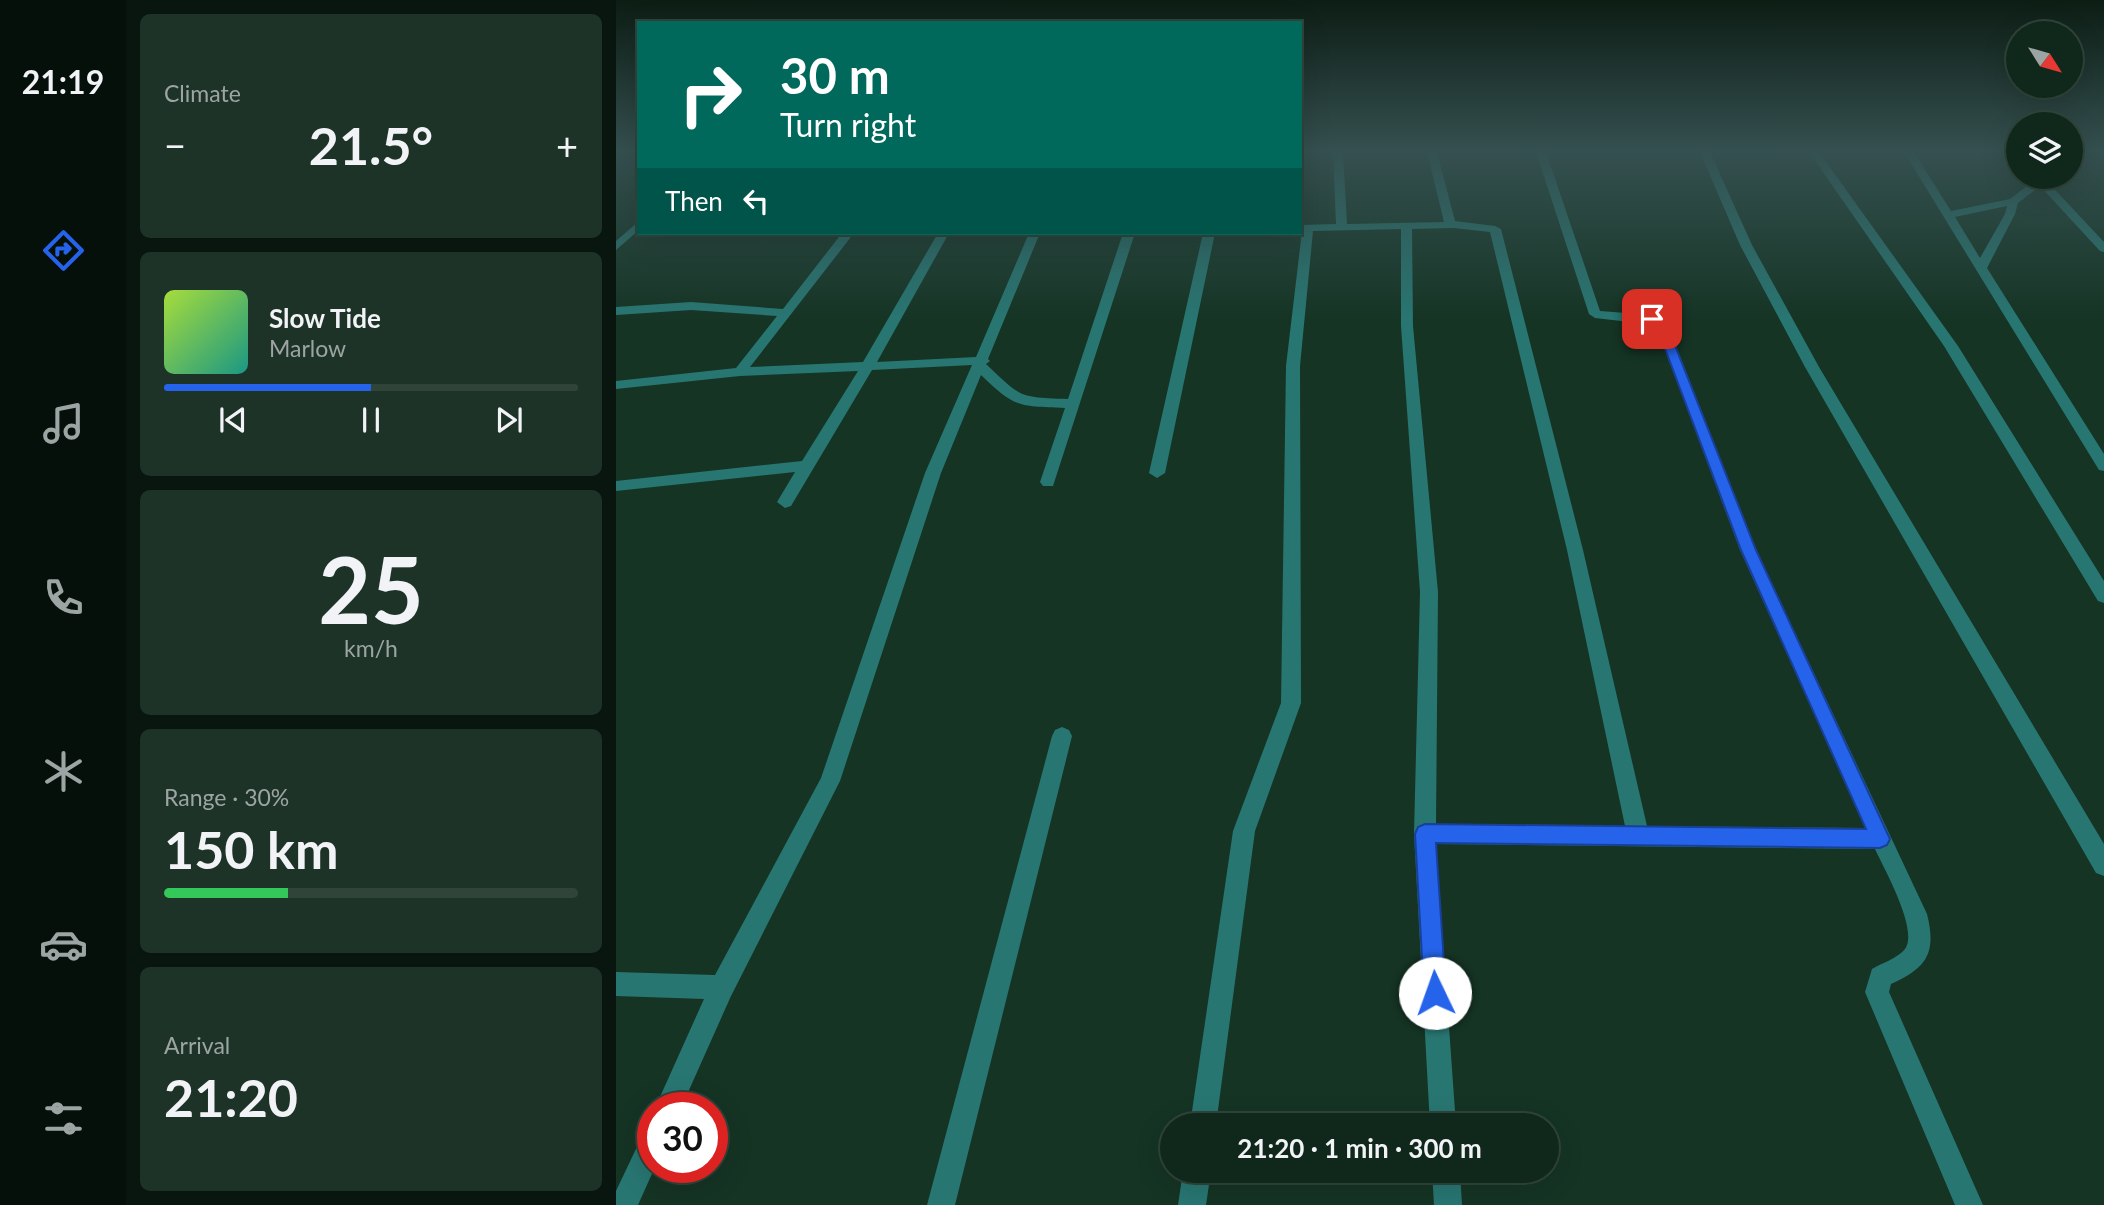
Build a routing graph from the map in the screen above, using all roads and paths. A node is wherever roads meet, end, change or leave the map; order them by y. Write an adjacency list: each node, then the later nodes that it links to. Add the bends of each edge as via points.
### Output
1 (1341, 208): 14 (street)
2 (1447, 208): 11 (street)
3 (1560, 208): 41 (street, via 1595,314 1661,323 1748,550)
4 (1729, 208): 42 (street, via 1812,367)
5 (1851, 208): 37 (street, via 1919,298 1984,396)
6 (1943, 208): 10 (street)
7 (1981, 208): 10 (street)
8 (2011, 208): 23 (street)
9 (2068, 208): 22 (street)
10 (1947, 215): 23 (street)
11 (1451, 225): 13 (street); 40 (street, via 1495,229 1572,537)
12 (637, 226): 21 (street)
13 (1406, 226): 14 (street); 39 (street, via 1407,326 1429,592)
14 (1342, 227): 15 (street)
15 (1304, 228): 46 (street, via 1293,366 1291,703 1244,831)
16 (846, 235): 25 (street)
17 (942, 235): 27 (street)
18 (1034, 235): 26 (street)
19 (1128, 235): 30 (street)
20 (1209, 235): 33 (street)
21 (616, 247)
22 (2104, 248)
23 (1980, 269): 32 (street)
24 (616, 312): 25 (street, via 691,306)
25 (788, 313): 28 (street)
26 (981, 363): 27 (street); 30 (street, via 1012,397); 44 (street, via 933,474 830,781)
27 (869, 364): 28 (street); 31 (street)
28 (740, 373): 29 (street)
29 (616, 385)
30 (1073, 404): 34 (street)
31 (806, 466): 35 (street); 36 (street)
32 (2104, 466)
33 (1157, 473)
34 (1048, 482)
35 (616, 486)
36 (785, 502)
37 (2104, 596)
38 (1062, 736): 52 (street)
39 (1425, 834): 40 (street); 47 (street)
40 (1638, 836): 41 (street)
41 (1880, 839): 55 (street, via 1916,914 1921,946 1912,962 1880,977 1877,992)
42 (2104, 865)
43 (616, 984): 44 (street)
44 (722, 987): 45 (street)
45 (675, 1092)
46 (1205, 1113)
47 (1442, 1113)
48 (637, 1176): 51 (street)
49 (1195, 1183): 53 (street)
50 (1447, 1183): 54 (street)
51 (624, 1205)
52 (941, 1205)
53 (1192, 1205)
54 (1448, 1205)
55 (1969, 1205)

